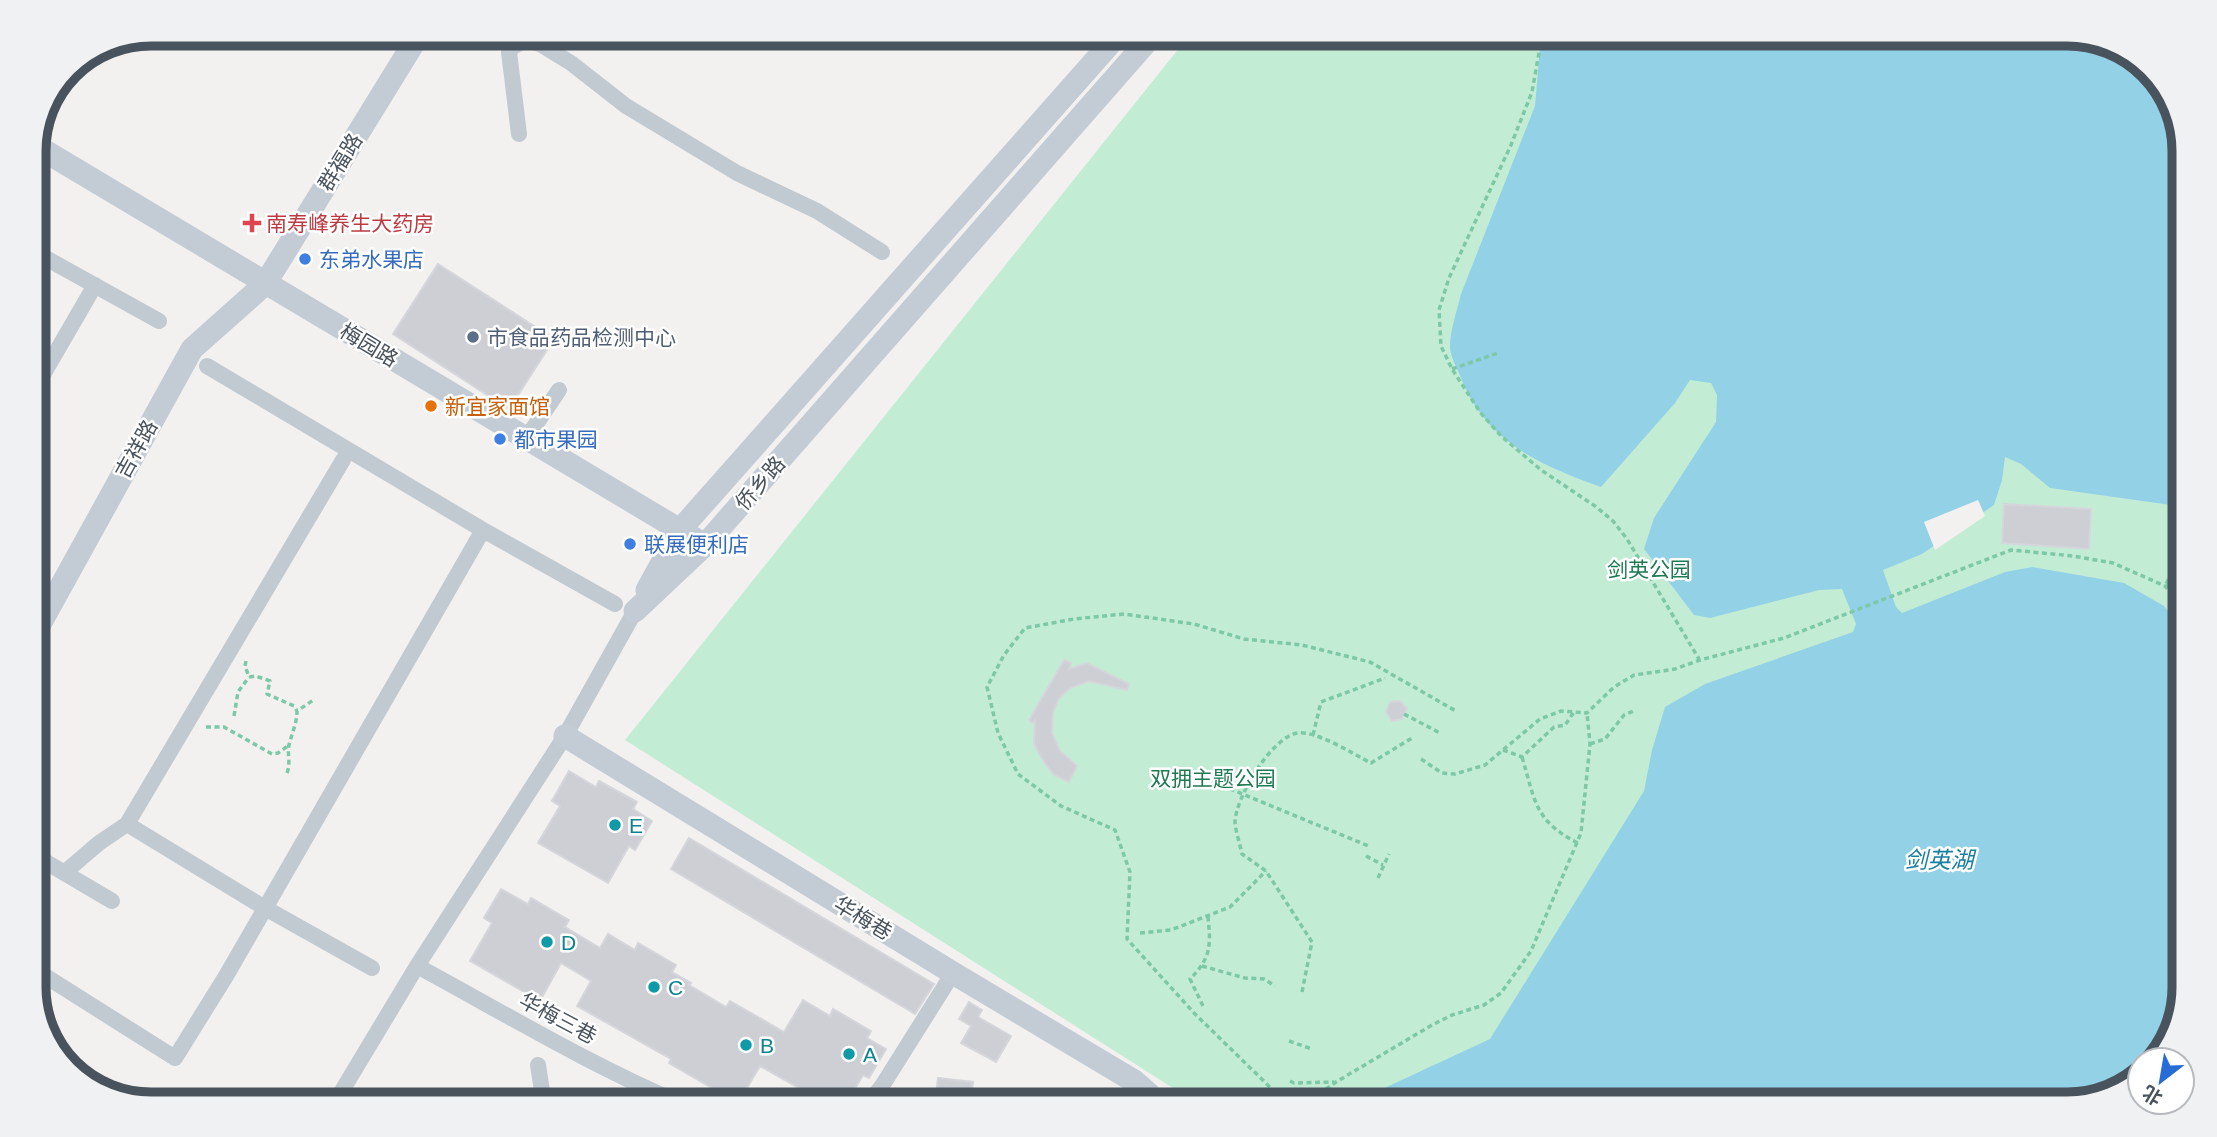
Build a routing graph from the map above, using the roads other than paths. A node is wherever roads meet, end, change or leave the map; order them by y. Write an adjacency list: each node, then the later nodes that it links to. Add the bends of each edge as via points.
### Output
1 (412, 46): 10 (street, 群福路)
2 (514, 46): 6 (street, via 509,52)
3 (543, 46): 8 (street, via 626,106)
4 (1109, 46): 19 (street, 侨乡路)
5 (1144, 46): 20 (street, 侨乡路)
6 (519, 134)
7 (46, 152): 10 (street, 梅园路)
8 (882, 252)
9 (46, 258): 11 (street)
10 (265, 284): 19 (street, 梅园路); 22 (street, 吉祥路, via 192,349)
11 (95, 285): 12 (street); 14 (street)
12 (159, 321)
13 (207, 366): 18 (street)
14 (46, 370)
15 (559, 390): 16 (street)
16 (530, 433)
17 (343, 460): 24 (street)
18 (483, 530): 21 (street); 28 (street)
19 (680, 530): 20 (street, 梅园路); 21 (street, 侨乡路)
20 (705, 545): 21 (street, 侨乡路)
21 (625, 607): 23 (street)
22 (46, 612)
23 (565, 736): 29 (street); 31 (street, 华梅巷)
24 (127, 824): 26 (street); 28 (street)
25 (46, 862): 26 (street)
26 (64, 873): 27 (street)
27 (112, 901)
28 (265, 908): 30 (street); 32 (street, via 175,1058)
29 (417, 965): 34 (street); 36 (street, 华梅三巷)
30 (372, 968)
31 (953, 973): 37 (street); 38 (street, 华梅巷)
32 (46, 977)
33 (538, 1065): 35 (street)
34 (341, 1092)
35 (542, 1092)
36 (654, 1092)
37 (877, 1092)
38 (1147, 1092)

